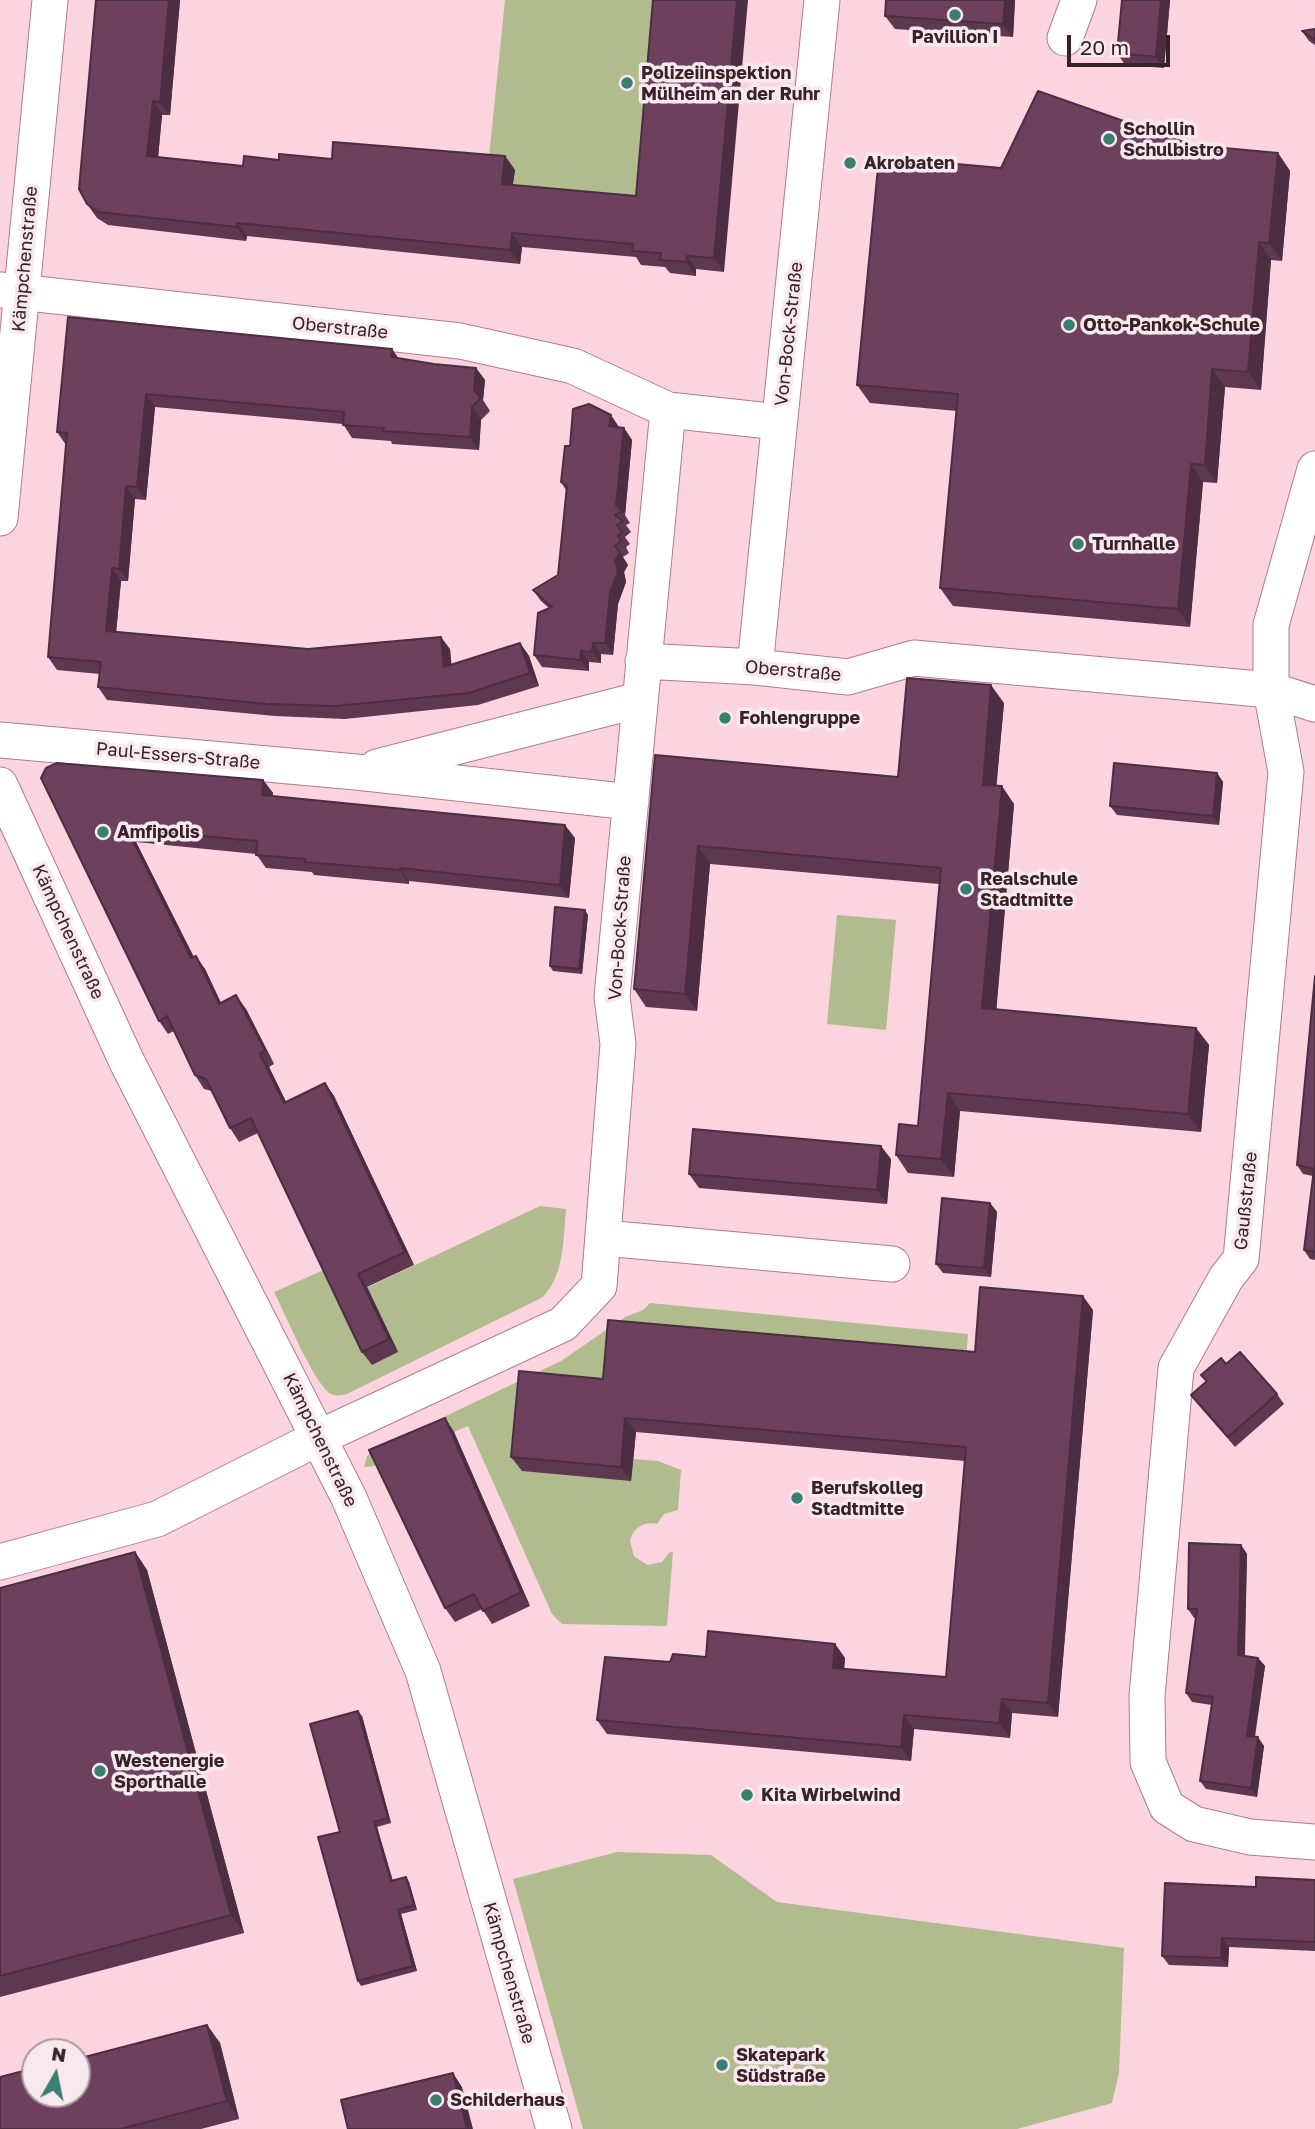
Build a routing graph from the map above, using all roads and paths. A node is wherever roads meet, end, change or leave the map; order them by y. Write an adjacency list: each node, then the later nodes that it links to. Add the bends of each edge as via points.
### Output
1 (50, 0): 5 (street, Kämpchenstraße)
2 (822, 0): 7 (street, Von-Bock-Straße)
3 (1079, 0): 4 (street)
4 (1065, 38)
5 (11, 291): 6 (street, Oberstraße, via 460,341 573,366); 9 (street, Kämpchenstraße)
6 (668, 410): 7 (street, Oberstraße); 10 (street)
7 (779, 422): 11 (street, Von-Bock-Straße)
8 (1315, 469): 12 (street, Gaußstraße, via 1271,625)
9 (0, 518)
10 (643, 661): 11 (street, Oberstraße); 13 (street, Von-Bock-Straße)
11 (755, 667): 12 (street, Oberstraße, via 848,677 914,658)
12 (1271, 690): 14 (street, Oberstraße); 23 (street, Gaußstraße, via 1286,772 1241,1259 1176,1368 1147,1696 1148,1762 1167,1807 1194,1824 1250,1837)
13 (639, 700): 16 (street, Paul-Essers-Straße); 18 (street, Von-Bock-Straße)
14 (1315, 704)
15 (0, 740): 16 (street, Paul-Essers-Straße)
16 (356, 772): 18 (street, Paul-Essers-Straße)
17 (0, 785): 21 (street, Kämpchenstraße, via 127,1062)
18 (631, 802): 19 (street, Von-Bock-Straße, via 612,997 618,1044)
19 (604, 1238): 20 (street); 21 (street, Von-Bock-Straße, via 599,1286 563,1324)
20 (892, 1264)
21 (320, 1437): 22 (street, Von-Bock-Straße, via 157,1519); 24 (street, Kämpchenstraße, via 423,1671)
22 (0, 1562)
23 (1315, 1842)
24 (554, 2129)

